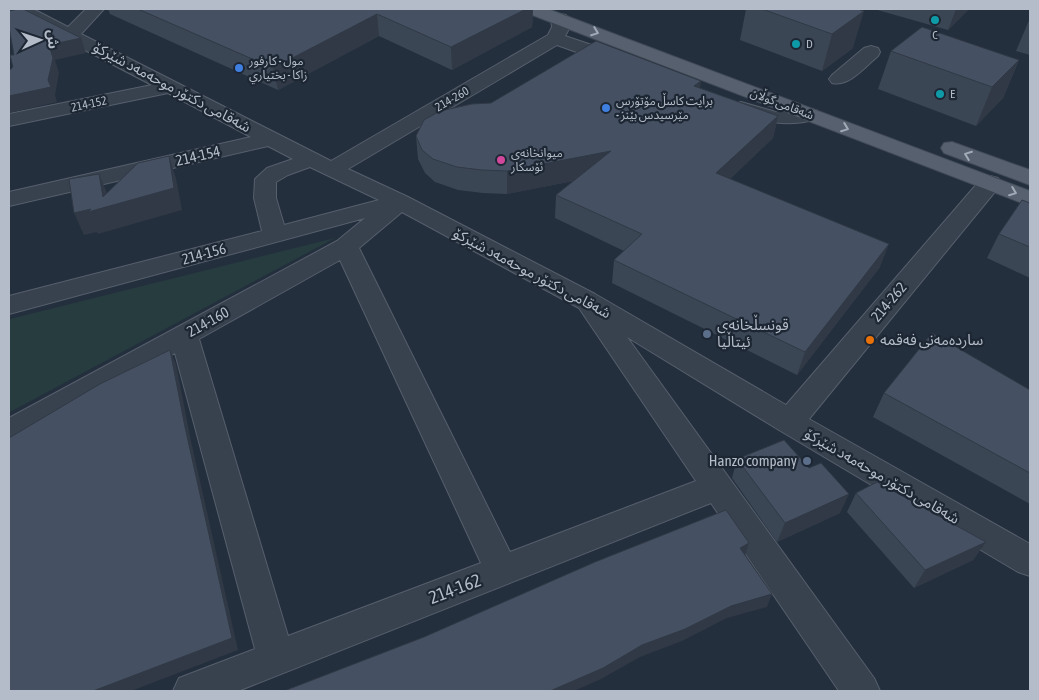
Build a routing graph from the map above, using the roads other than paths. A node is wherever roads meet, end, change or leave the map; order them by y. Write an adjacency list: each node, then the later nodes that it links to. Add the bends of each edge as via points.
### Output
1 (20, 9): 6 (street, شەقامی دکتۆر موحەمەد شێرکۆ)
2 (96, 9): 6 (street)
3 (533, 9): 5 (main road, شەقامی گوڵان)
4 (581, 9): 9 (main road)
5 (560, 19): 7 (street, via 561,27); 11 (main road, شەقامی گوڵان, one-way to 11)
6 (71, 34): 13 (street, شەقامی دکتۆر موحەمەد شێرکۆ)
7 (555, 38): 14 (street, via 767,118); 18 (street, 214-260)
8 (871, 52): 12 (street)
9 (699, 53)
10 (756, 75): 11 (main road, via 760,82 749,86)
11 (716, 78): 14 (main road, شەقامی گوڵان)
12 (839, 79)
13 (169, 86): 15 (street, 214-152); 16 (street, شەقامی دکتۆر موحەمەد شێرکۆ)
14 (811, 115): 20 (main road, شەقامی گوڵان, one-way to 20)
15 (9, 120)
16 (270, 139): 18 (street, شەقامی دکتۆر موحەمەد شێرکۆ); 21 (street, 214-154)
17 (938, 143): 19 (main road, one-way to 17)
18 (322, 165): 23 (street, شەقامی دکتۆر موحەمەد شێرکۆ); 24 (street, 214-260, via 272,174 264,180)
19 (1030, 178)
20 (990, 183): 22 (main road, شەقامی گوڵان, one-way to 22); 29 (street, 214-262)
21 (9, 199)
22 (1030, 199)
23 (400, 202): 24 (street, 214-156); 25 (street, 214-160); 26 (street, شەقامی دکتۆر موحەمەد شێرکۆ)
24 (274, 235): 27 (street, 214-156)
25 (346, 246): 28 (street, 214-160); 33 (street)
26 (586, 300): 29 (street, شەقامی دکتۆر موحەمەد شێرکۆ); 31 (street)
27 (9, 305)
28 (184, 335): 30 (street, 214-160); 34 (street)
29 (789, 422): 32 (street, شەقامی دکتۆر موحەمەد شێرکۆ)
30 (9, 432)
31 (717, 487): 33 (street, 214-162); 36 (street)
32 (1030, 561)
33 (502, 570): 34 (street, 214-162)
34 (276, 659): 35 (street, 214-162)
35 (192, 691)
36 (861, 691)

